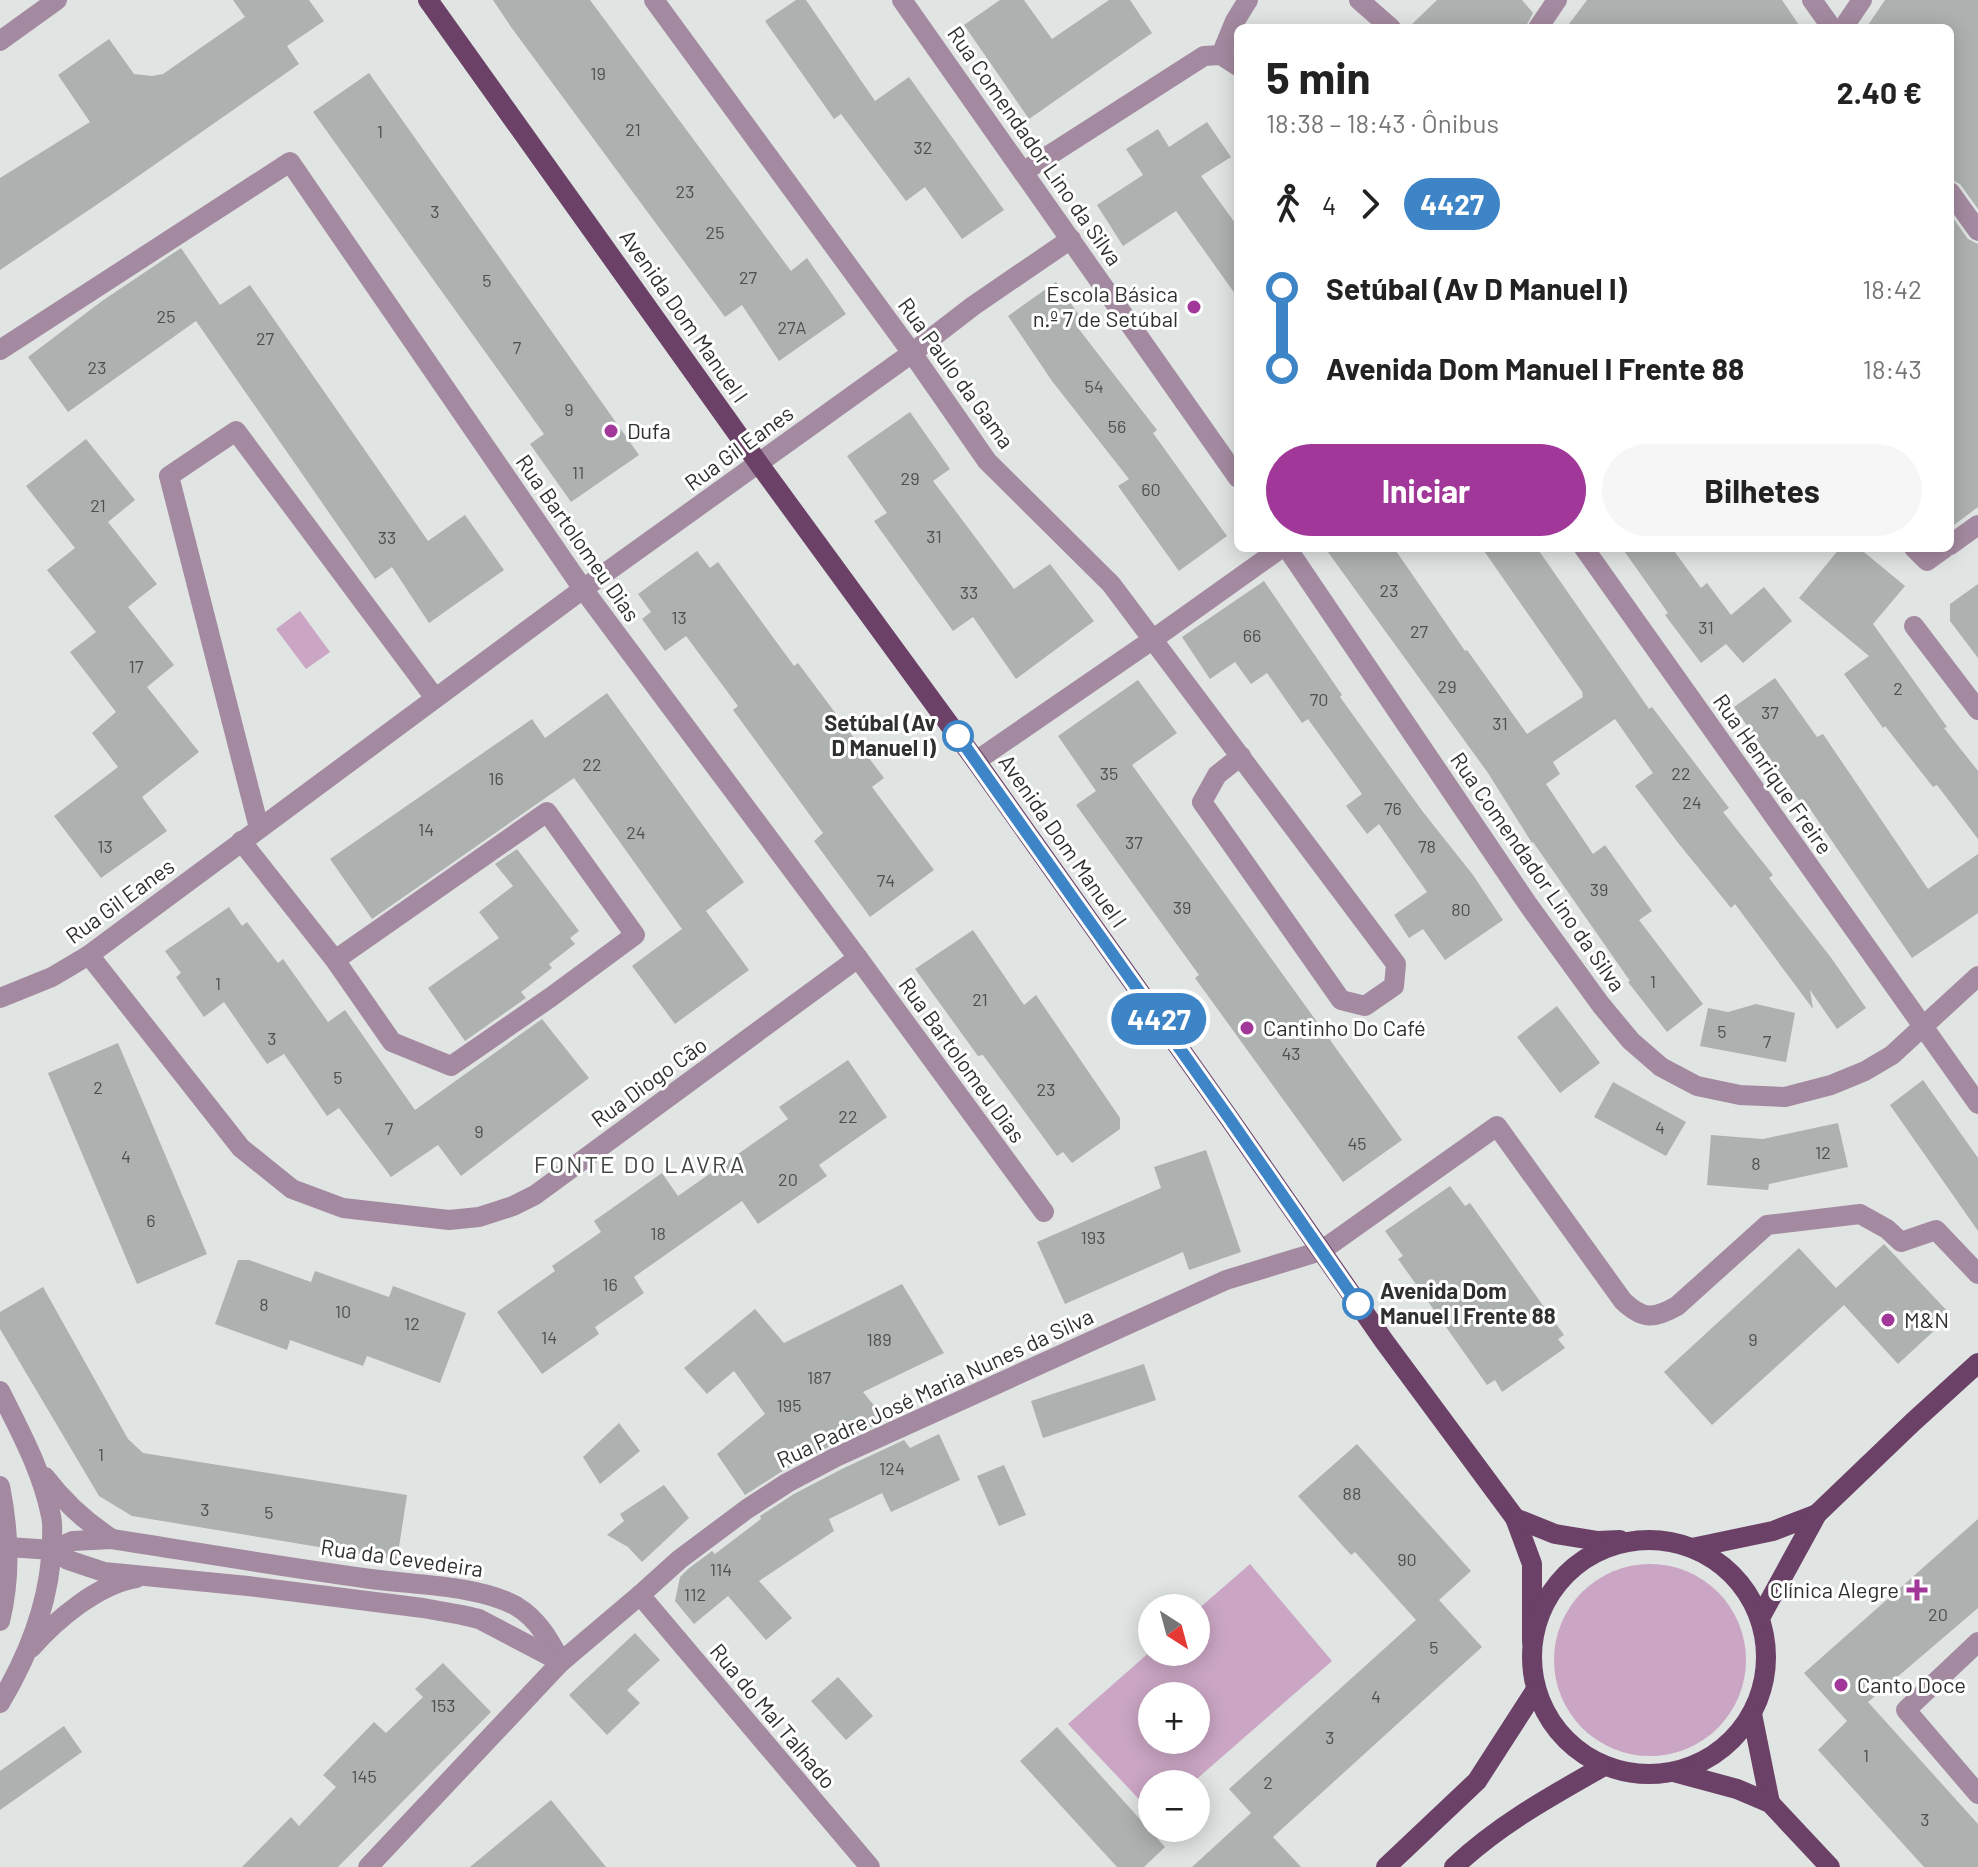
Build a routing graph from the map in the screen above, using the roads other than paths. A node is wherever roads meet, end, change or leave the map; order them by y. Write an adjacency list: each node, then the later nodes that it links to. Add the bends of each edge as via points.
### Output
1 (57, 0): 16 (street)
2 (428, 0): 24 (main road, Avenida Dom Manuel I)
3 (654, 0): 23 (street, Rua Paulo da Gama)
4 (902, 0): 18 (street, Rua Comendador Lino da Silva)
5 (1248, 0): 10 (street)
6 (1359, 0): 11 (street)
7 (1557, 0): 12 (street)
8 (1812, 0): 13 (street)
9 (1862, 0): 14 (street)
10 (1235, 24)
11 (1386, 24)
12 (1541, 24)
13 (1829, 24)
14 (1846, 24)
15 (1234, 28): 17 (street)
16 (0, 41)
17 (1229, 60): 18 (street, via 1204,56)
18 (1023, 172): 21 (street, Rua Comendador Lino da Silva)
19 (1954, 198): 20 (street)
20 (1978, 231)
21 (1071, 239): 23 (street, Rua Gil Eanes); 25 (street, Rua Comendador Lino da Silva)
22 (0, 350): 31 (street, Rua Bartolomeu Dias, via 290,162)
23 (912, 353): 24 (street, Rua Gil Eanes); 33 (street, Rua Paulo da Gama, via 987,461 1111,584)
24 (759, 464): 31 (street, Rua Gil Eanes); 37 (main road, Avenida Dom Manuel I)
25 (1234, 472)
26 (1978, 525): 27 (street)
27 (1954, 542)
28 (1278, 552): 33 (street)
29 (1287, 552): 45 (street, Rua Comendador Lino da Silva, via 1601,1005 1661,1067 1697,1086 1785,1097 1865,1071)
30 (1587, 552): 45 (street, Rua Henrique Freire)
31 (583, 589): 34 (street, Rua Gil Eanes); 41 (street, Rua Bartolomeu Dias)
32 (1914, 626): 35 (street)
33 (1152, 640): 36 (street, Rua Paulo da Gama); 37 (street)
34 (435, 698): 38 (street, Rua Gil Eanes); 38 (street, via 236,431 169,476)
35 (1978, 710)
36 (1241, 756): 36 (street, via 1217,775 1202,802 1341,1000 1365,1006 1394,986 1396,964)
37 (976, 761): 48 (main road, Avenida Dom Manuel I)
38 (259, 828): 39 (street, Rua Gil Eanes)
39 (241, 841): 40 (street, Rua Gil Eanes); 42 (street)
40 (89, 955): 41 (street, Rua Diogo Cão, via 241,1148 292,1189 343,1208 449,1220 479,1217 535,1195); 44 (street, Rua Gil Eanes)
41 (858, 958): 47 (street, Rua Bartolomeu Dias)
42 (335, 960): 42 (street, via 392,1042 451,1066 635,935 547,812)
43 (1978, 976): 45 (street, Rua Comendador Lino da Silva)
44 (0, 998)
45 (1923, 1028): 46 (street, Rua Henrique Freire)
46 (1978, 1104)
47 (1044, 1212)
48 (1321, 1251): 49 (street, Rua Padre José Maria Nunes da Silva, via 1497,1126 1634,1312 1652,1317 1677,1306 1767,1225 1860,1214 1901,1242 1936,1230); 55 (main road, Avenida Dom Manuel I); 62 (street, Rua Padre José Maria Nunes da Silva, via 1226,1280 836,1457 747,1509)
49 (1978, 1274)
50 (1978, 1363): 54 (main road)
51 (0, 1391): 52 (street)
52 (36, 1465): 56 (street, Rua da Cevedeira, via 78,1513); 60 (street, via 52,1520)
53 (0, 1486): 58 (street)
54 (1817, 1514): 59 (main road, via 1773,1531); 63 (main road)
55 (1515, 1518): 57 (main road, via 1555,1534 1598,1541); 65 (main road, Avenida Dom Manuel I, via 1532,1564)
56 (112, 1539): 60 (street, Rua da Cevedeira, via 73,1541); 68 (street, Rua da Cevedeira, via 494,1596 533,1619)
57 (1652, 1540): 59 (main road); 65 (main road, via 1618,1544 1587,1558 1560,1580 1542,1608)
58 (8, 1547): 60 (street); 64 (street)
59 (1692, 1548): 63 (main road, via 1721,1564 1745,1589)
60 (52, 1550): 61 (street, via 95,1569); 67 (street, via 43,1606)
61 (144, 1576): 67 (street, via 127,1579 82,1603); 68 (street, via 462,1615)
62 (640, 1595): 68 (street, Rua Padre José Maria Nunes da Silva); 77 (street, Rua do Mal Talhado)
63 (1760, 1618): 71 (main road, via 1765,1672)
64 (0, 1621)
65 (1532, 1642): 69 (main road)
66 (1978, 1642): 74 (street, via 1906,1710)
67 (25, 1656): 70 (street)
68 (561, 1662): 76 (street, Rua Padre José Maria Nunes da Silva)
69 (1535, 1691): 72 (main road, via 1550,1723 1574,1748); 78 (main road, via 1477,1781)
70 (0, 1703)
71 (1752, 1714): 73 (main road, via 1714,1754); 75 (main road)
72 (1604, 1766): 73 (main road, via 1639,1775); 79 (main road, via 1517,1816)
73 (1674, 1772): 75 (main road)
74 (1978, 1794)
75 (1770, 1803): 80 (main road)
76 (368, 1867)
77 (870, 1867)
78 (1386, 1867)
79 (1454, 1867)
80 (1830, 1867)

